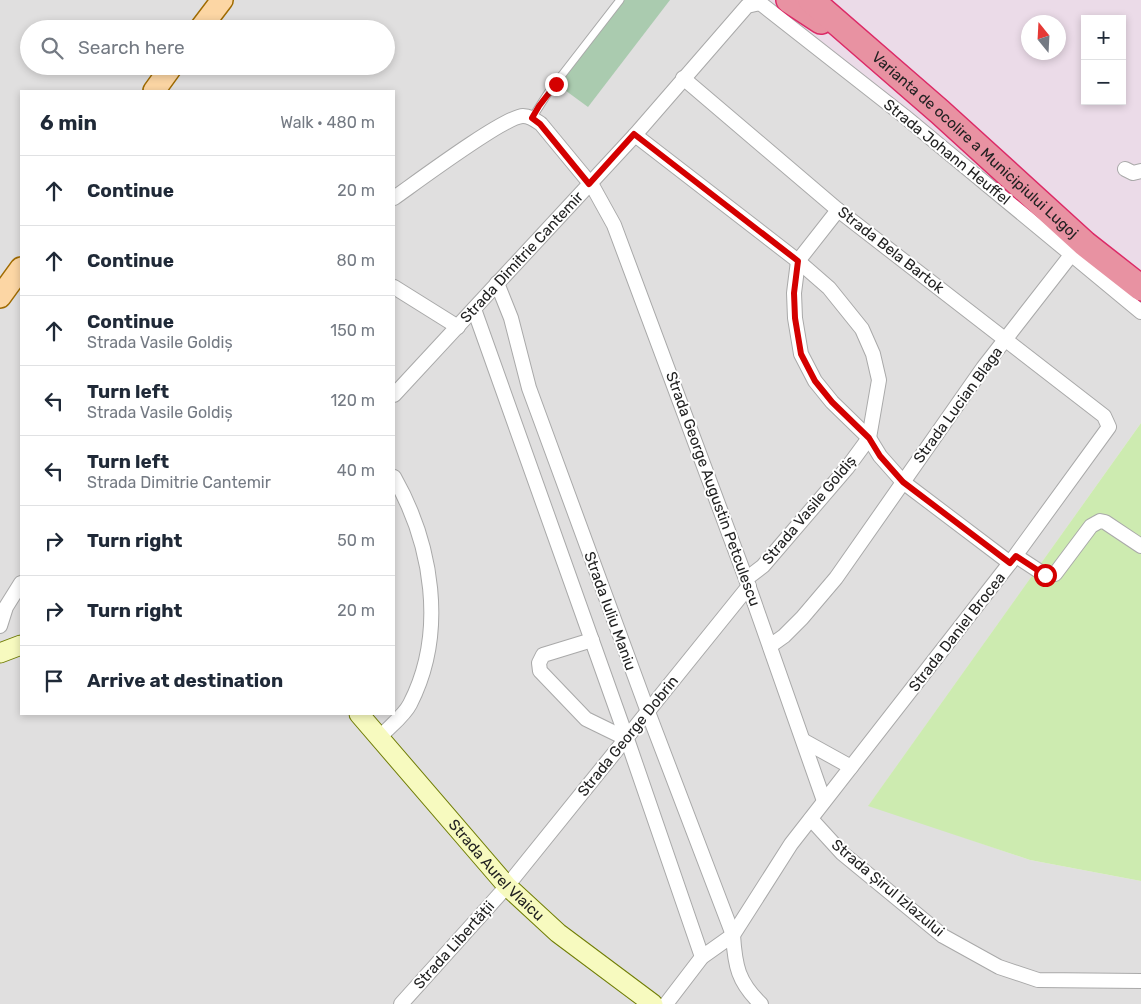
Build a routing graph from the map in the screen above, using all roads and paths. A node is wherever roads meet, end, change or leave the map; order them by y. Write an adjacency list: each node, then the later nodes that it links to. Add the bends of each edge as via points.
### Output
1 (222, 0): 7 (main road)
2 (620, 0): 12 (lane)
3 (789, 0): 11 (highway)
4 (811, 0): 11 (highway, Varianta de ocolire a Municipiului Lugoj)
5 (827, 0): 11 (highway)
6 (747, 6): 9 (street, Strada Dimitrie Cantemir); 19 (street, Strada Johann Heuffel, via 760,4 767,9 904,116)
7 (207, 20)
8 (166, 75): 10 (main road)
9 (683, 78): 13 (street, Strada Dimitrie Cantemir); 18 (street, Strada Bela Bartok)
10 (155, 90)
11 (940, 112): 24 (highway, Varianta de ocolire a Municipiului Lugoj, via 1085,244)
12 (532, 118): 16 (street, Strada George Augustin Petculescu); 17 (street, via 516,118 482,137)
13 (634, 134): 16 (street, Strada Dimitrie Cantemir); 20 (street, Strada Vasile Goldiș)
14 (1125, 169): 15 (street, via 1134,173)
15 (1141, 171)
16 (589, 184): 22 (street, Strada Dimitrie Cantemir); 37 (street, Strada George Augustin Petculescu, via 614,225)
17 (395, 197)
18 (838, 210): 20 (street); 29 (street, Strada Bela Bartok)
19 (1071, 255): 27 (street, Strada Johann Heuffel); 29 (street, Strada Lucian Blaga)
20 (798, 261): 32 (street, Strada Vasile Goldiș, via 794,293 801,354 815,381); 32 (street, Strada Vasile Goldiș, via 834,295 862,329 873,354 879,380)
21 (20, 269): 25 (main road)
22 (497, 283): 26 (street, Strada Dimitrie Cantemir); 44 (street, Strada Iuliu Maniu, via 511,318 529,388)
23 (395, 288): 28 (street)
24 (1141, 288)
25 (0, 297)
26 (474, 309): 28 (street, Strada Dimitrie Cantemir); 40 (street, Strada Iuliu Maniu)
27 (1141, 312)
28 (458, 327): 30 (street, Strada Dimitrie Cantemir)
29 (1005, 339): 31 (street, Strada Bela Bartok); 34 (street, Strada Lucian Blaga)
30 (395, 394)
31 (1104, 416): 36 (street, Strada Daniel Brocea, via 1108,427)
32 (869, 438): 34 (street, Strada Vasile Goldiș); 37 (street, Strada Vasile Goldiș)
33 (395, 478): 46 (street, via 419,534 428,571 432,610 423,674 409,706)
34 (903, 482): 36 (street, Strada Vasile Goldiș); 42 (street, Strada Lucian Blaga, via 836,578 802,618)
35 (1141, 546): 36 (street, Strada Vasile Goldiș, via 1100,521 1091,526 1055,574 1045,575)
36 (1013, 559): 49 (street, Strada Daniel Brocea)
37 (748, 582): 42 (street, Strada George Augustin Petculescu); 44 (street, Strada George Dobrin)
38 (20, 585): 39 (street, via 6,607)
39 (0, 626)
40 (592, 640): 47 (street, Strada Iuliu Maniu); 47 (street, via 543,655 540,671 586,718)
41 (20, 645): 43 (street)
42 (770, 646): 48 (street, Strada George Augustin Petculescu)
43 (0, 652)
44 (648, 712): 47 (street, Strada George Dobrin); 53 (street, Strada Iuliu Maniu)
45 (360, 715): 46 (street, Strada Aurel Vlaicu)
46 (380, 738): 52 (street, Strada Aurel Vlaicu)
47 (627, 739): 52 (street, Strada George Dobrin); 54 (street, Strada Iuliu Maniu)
48 (804, 741): 49 (street); 50 (street, Strada George Augustin Petculescu)
49 (851, 767): 50 (street, Strada Daniel Brocea)
50 (824, 801): 51 (street, Strada Daniel Brocea)
51 (811, 819): 53 (street, via 791,844); 55 (street, Strada Șirul Izlazului, via 842,853 944,936 999,967 1038,980)
52 (507, 886): 56 (street, Strada Libertății); 57 (street, Strada Aurel Vlaicu, via 558,933)
53 (733, 935): 54 (street); 59 (street, Strada Iuliu Maniu, via 740,976 748,992)
54 (702, 958): 58 (street)
55 (1141, 981)
56 (401, 1004)
57 (653, 1004)
58 (666, 1004)
59 (761, 1004)

